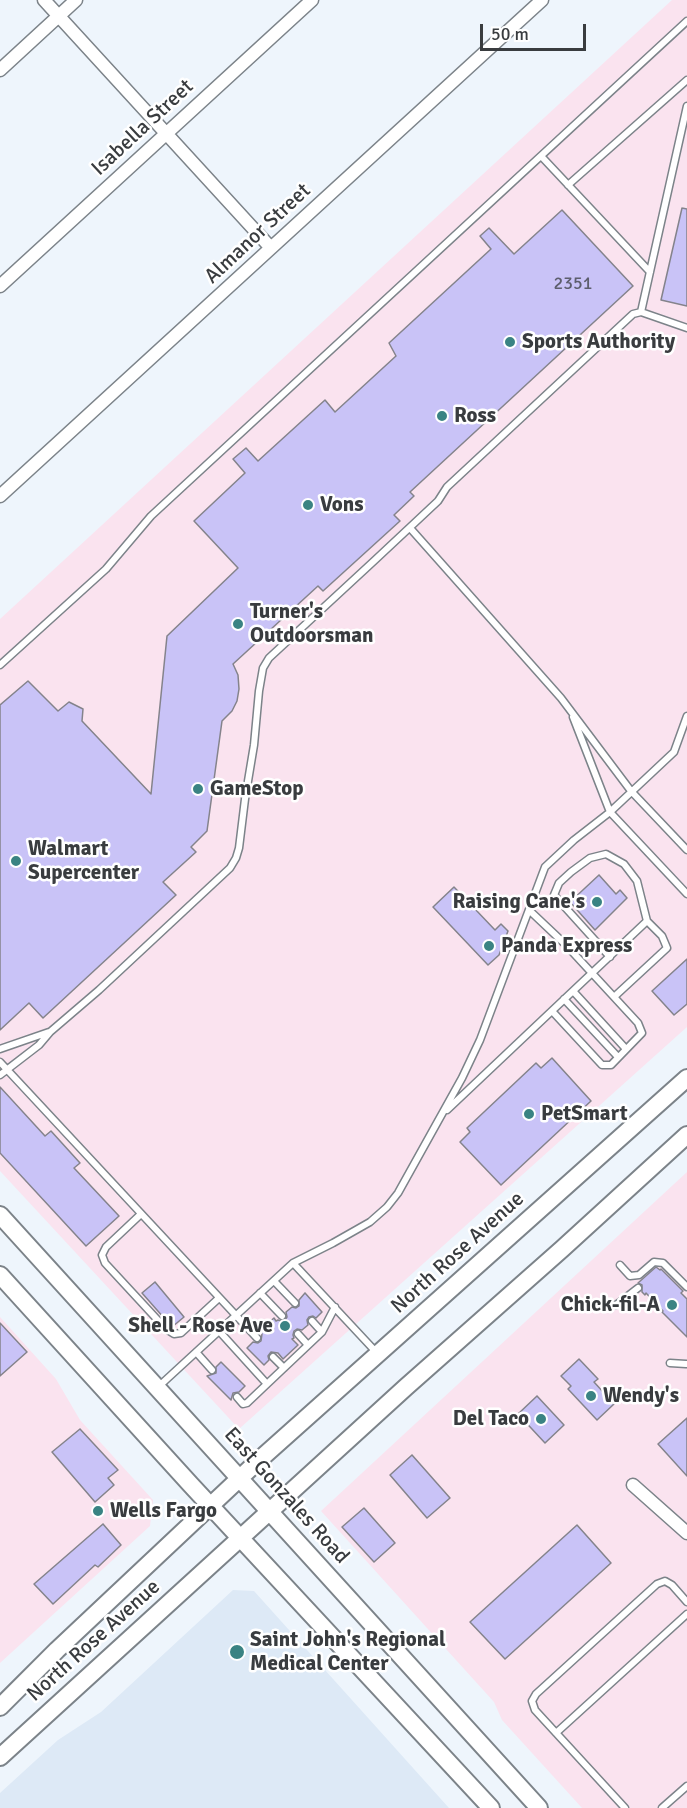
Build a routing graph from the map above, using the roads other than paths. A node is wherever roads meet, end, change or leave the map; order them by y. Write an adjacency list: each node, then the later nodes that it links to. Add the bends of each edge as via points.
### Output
1 (44, 0): 5 (street)
2 (76, 0): 5 (street)
3 (312, 0): 10 (street, Isabella Street)
4 (542, 0): 13 (street, Almanor Street)
5 (58, 16): 7 (street); 10 (street)
6 (687, 21): 11 (lane)
7 (0, 70)
8 (687, 80): 12 (lane)
9 (687, 106): 14 (lane)
10 (166, 134): 13 (street); 15 (street, Isabella Street)
11 (541, 156): 12 (lane); 20 (lane, via 151,516 106,569)
12 (568, 185): 14 (lane)
13 (270, 248): 18 (street, Almanor Street)
14 (650, 272): 16 (lane)
15 (0, 286)
16 (641, 312): 17 (lane); 19 (lane, via 633,314 447,487)
17 (687, 328)
18 (0, 496)
19 (410, 528): 21 (lane); 35 (lane, via 269,658 259,690 239,849 230,868)
20 (0, 665)
21 (572, 714): 23 (lane); 24 (lane)
22 (687, 716): 23 (lane, via 674,752)
23 (631, 791): 24 (lane); 25 (lane)
24 (610, 812): 26 (lane); 27 (lane, via 545,867)
25 (687, 850)
26 (687, 894)
27 (529, 910): 30 (lane); 43 (lane, via 480,1040)
28 (647, 921): 29 (lane); 29 (lane, via 637,881 624,864 606,854 590,858 560,883 554,895); 32 (lane, via 662,936 667,948)
29 (610, 957): 30 (lane)
30 (592, 973): 31 (lane); 32 (lane)
31 (573, 991): 33 (lane); 37 (lane)
32 (614, 997): 37 (lane, via 638,1023 642,1034)
33 (564, 999): 34 (lane); 38 (lane)
34 (552, 1011): 38 (lane, via 602,1065 610,1065); 43 (lane)
35 (50, 1032): 36 (lane); 40 (lane)
36 (0, 1048)
37 (626, 1050): 38 (lane)
38 (618, 1057)
39 (0, 1062): 40 (lane)
40 (8, 1070): 41 (lane); 45 (lane)
41 (0, 1075)
42 (687, 1078): 69 (main road, North Rose Avenue)
43 (441, 1116): 49 (lane, via 387,1207 370,1222)
44 (687, 1135): 81 (main road, North Rose Avenue)
45 (141, 1214): 56 (lane); 56 (lane, via 102,1255 166,1329 181,1333)
46 (0, 1215): 48 (main road, East Gonzales Road)
47 (0, 1233): 48 (main road)
48 (31, 1250): 76 (main road, East Gonzales Road)
49 (293, 1263): 52 (lane); 59 (lane)
50 (620, 1265): 53 (lane, via 630,1276 639,1275 654,1262)
51 (0, 1275): 80 (main road)
52 (274, 1281): 55 (lane); 57 (lane)
53 (687, 1287)
54 (638, 1288): 58 (lane)
55 (260, 1293): 60 (lane); 61 (lane)
56 (219, 1298): 60 (lane)
57 (295, 1303)
58 (616, 1305)
59 (335, 1307): 64 (lane); 69 (lane)
60 (236, 1316): 63 (lane); 66 (lane)
61 (282, 1316)
62 (312, 1321): 64 (lane)
63 (219, 1331): 68 (lane); 75 (lane)
64 (322, 1332): 67 (lane)
65 (298, 1334): 67 (lane)
66 (257, 1338)
67 (308, 1345): 73 (lane)
68 (196, 1352): 74 (lane); 76 (lane)
69 (378, 1354): 78 (main road, North Rose Avenue)
70 (273, 1357): 73 (lane)
71 (682, 1362): 72 (lane)
72 (670, 1363)
73 (284, 1368): 75 (lane)
74 (212, 1370)
75 (267, 1384): 77 (lane, via 247,1403)
76 (157, 1388): 78 (main road, East Gonzales Road)
77 (237, 1397)
78 (239, 1478): 80 (main road, North Rose Avenue); 81 (main road, East Gonzales Road)
79 (633, 1485): 82 (street)
80 (212, 1506): 83 (main road); 86 (main road, North Rose Avenue)
81 (269, 1512): 83 (main road, North Rose Avenue); 91 (main road, East Gonzales Road)
82 (687, 1533)
83 (241, 1538): 88 (main road, North Rose Avenue); 90 (main road)
84 (687, 1602): 87 (lane, via 665,1581 657,1584 536,1694 532,1701 535,1710)
85 (687, 1614): 87 (lane)
86 (0, 1707)
87 (556, 1733): 92 (lane)
88 (0, 1757)
89 (687, 1786): 93 (lane)
90 (491, 1808)
91 (539, 1808)
92 (625, 1808)
93 (662, 1808)

